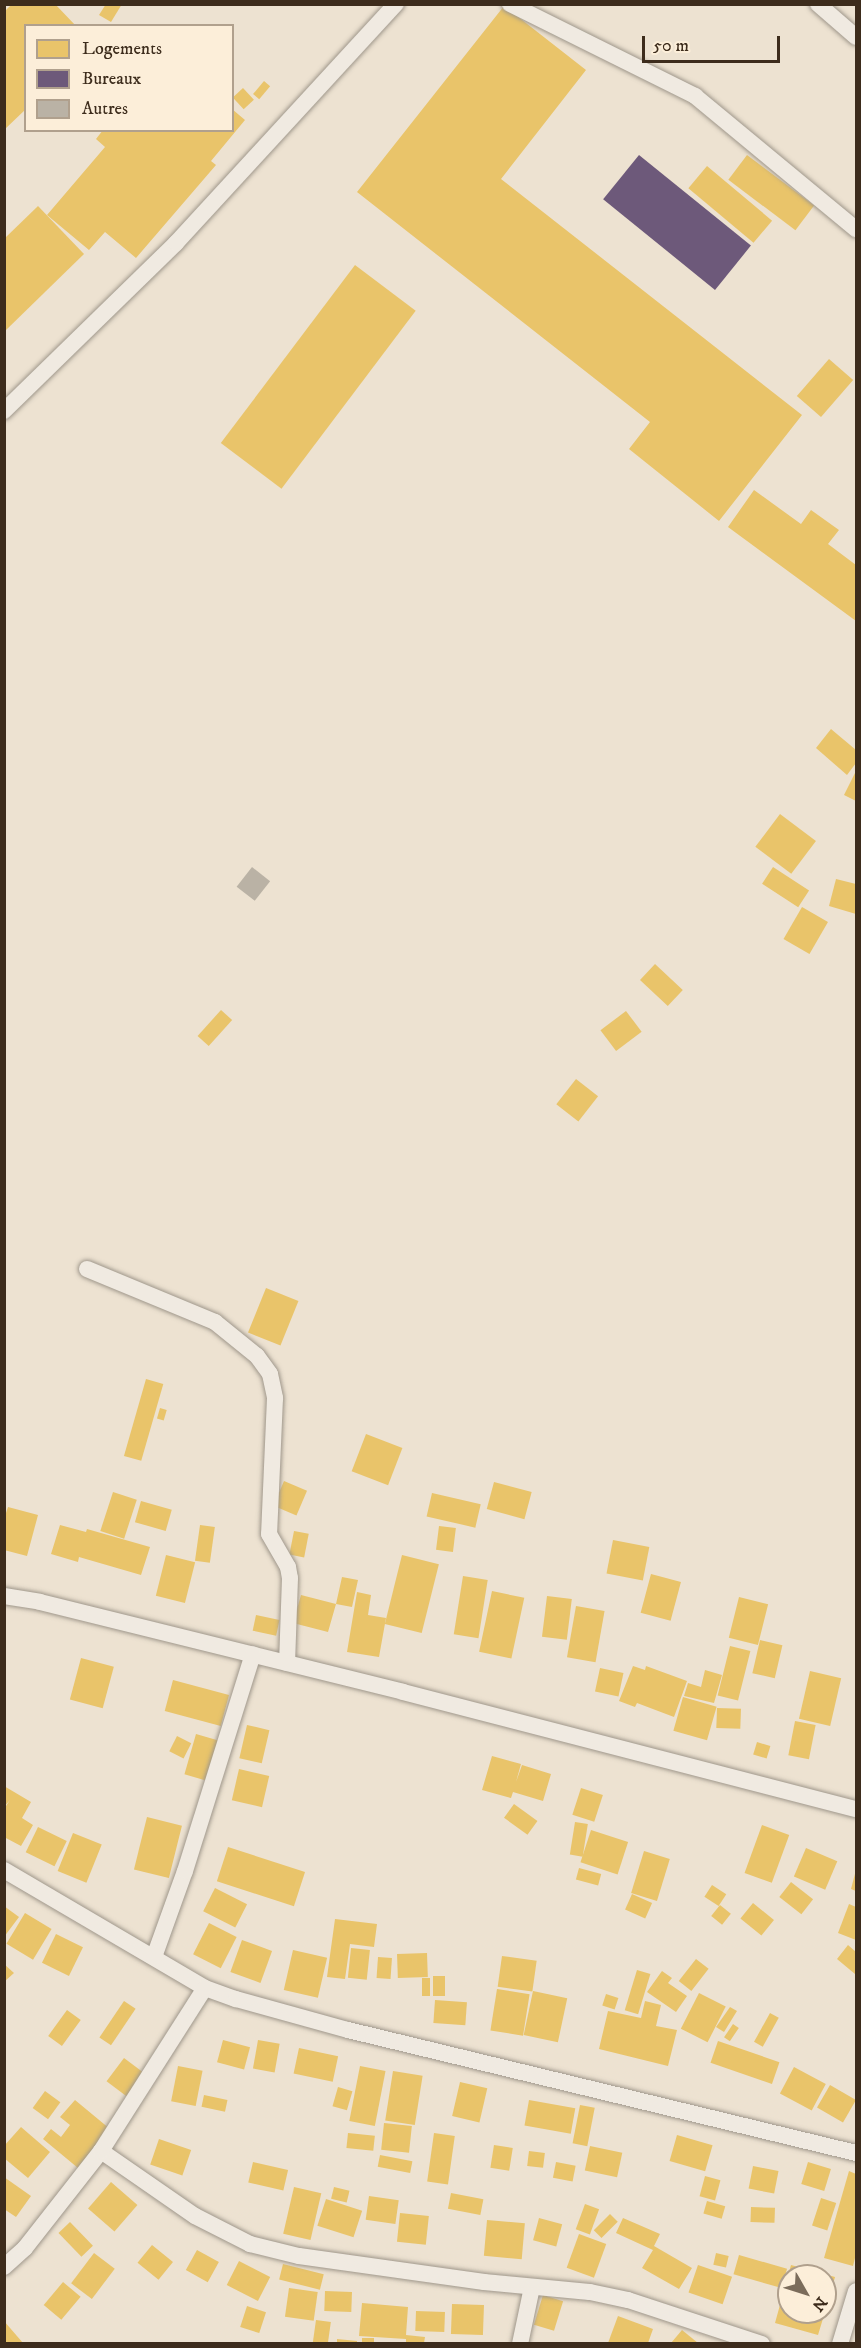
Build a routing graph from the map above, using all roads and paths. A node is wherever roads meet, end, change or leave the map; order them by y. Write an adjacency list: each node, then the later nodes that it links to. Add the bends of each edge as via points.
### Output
1 (396, 4): 6 (street, via 176,243)
2 (510, 4): 5 (street, via 695,96)
3 (818, 4): 4 (street)
4 (856, 37)
5 (856, 229)
6 (4, 411)
7 (87, 1269): 10 (street, via 216,1322 257,1356 270,1374 275,1398 269,1534 290,1578)
8 (4, 1596): 9 (street)
9 (252, 1654): 10 (street); 13 (street, via 185,1871)
10 (287, 1663): 11 (street)
11 (856, 1809)
12 (4, 1870): 13 (street)
13 (154, 1957): 14 (street)
14 (205, 1988): 15 (street); 16 (street, via 348,2030)
15 (101, 2151): 17 (street, via 24,2248); 18 (street, via 195,2216 250,2244 299,2256)
16 (856, 2153)
17 (4, 2267)
18 (531, 2287): 20 (street); 21 (street, via 628,2300)
19 (856, 2291): 22 (street)
20 (520, 2343)
21 (762, 2343)
22 (840, 2343)

